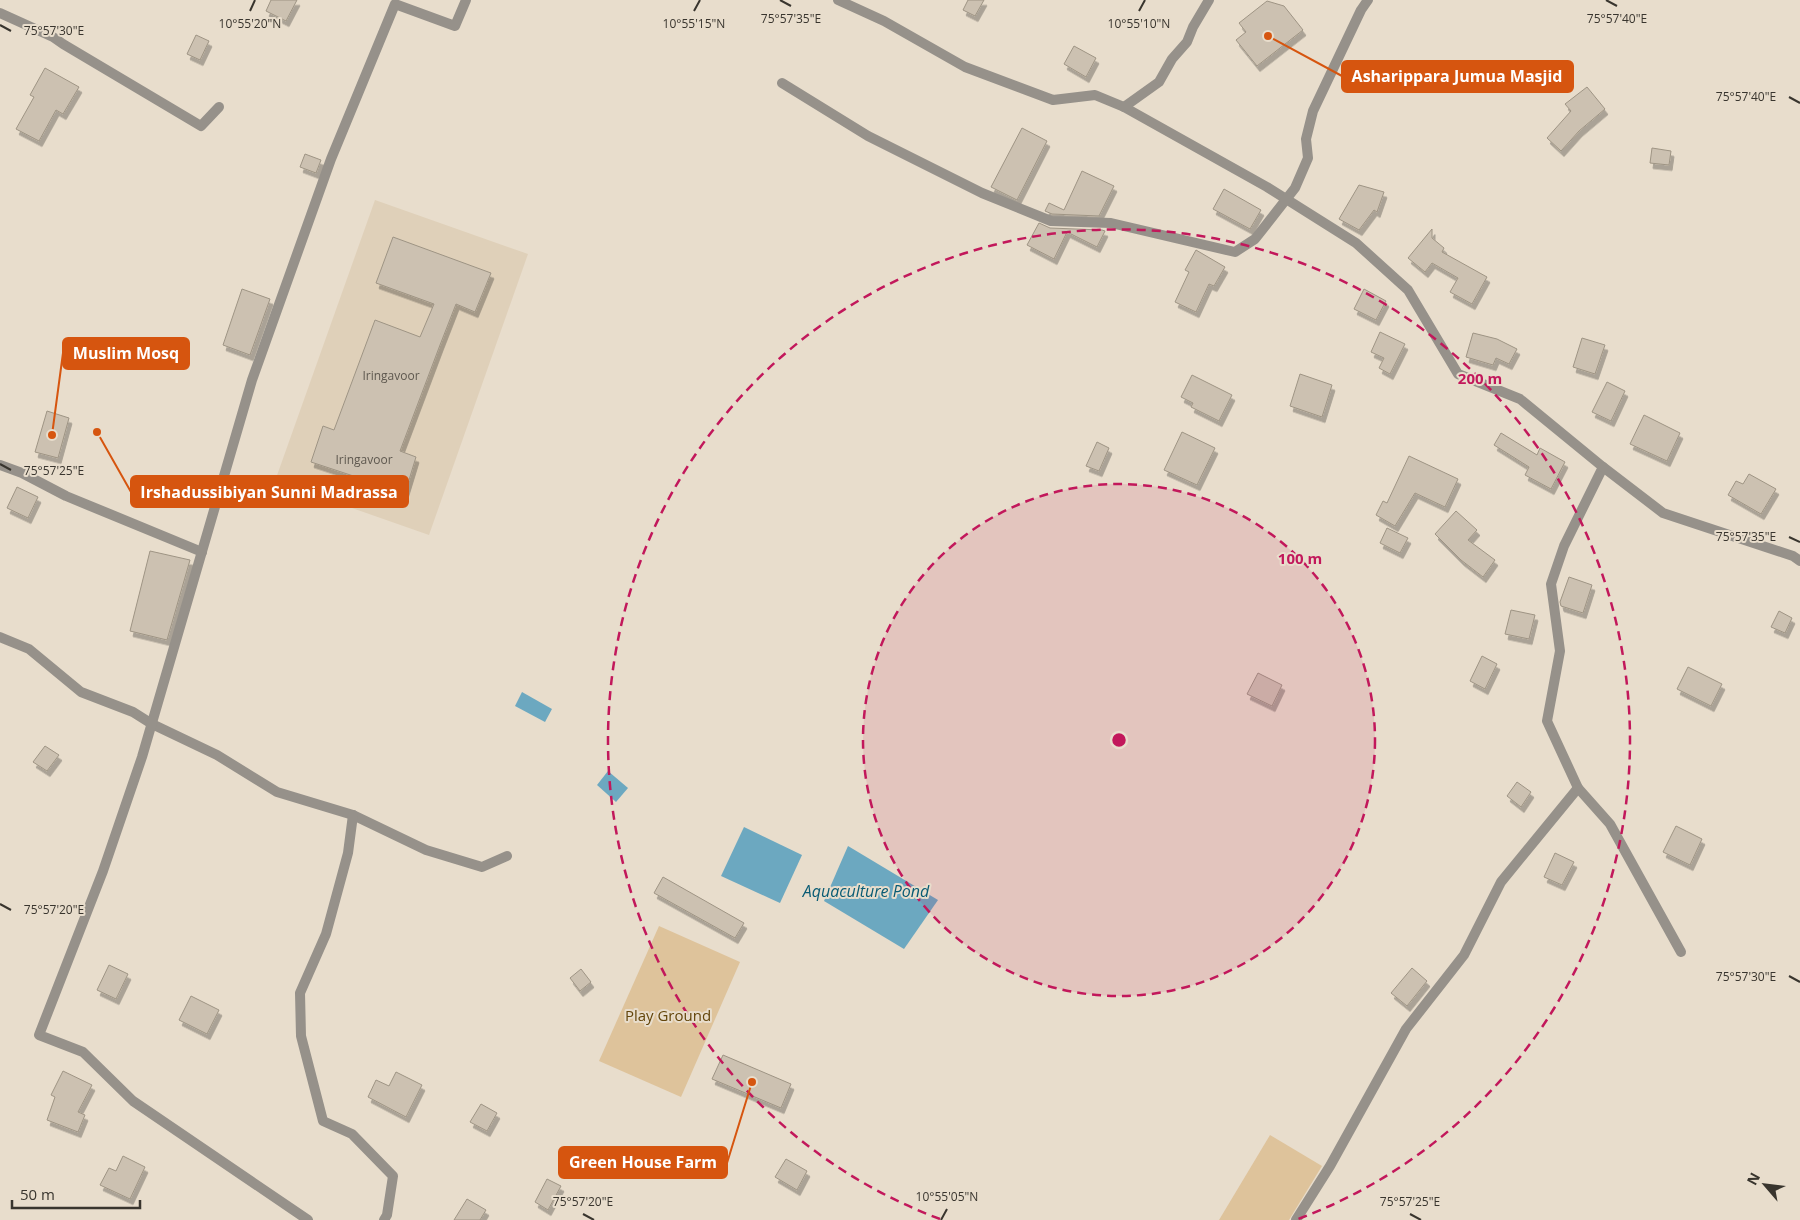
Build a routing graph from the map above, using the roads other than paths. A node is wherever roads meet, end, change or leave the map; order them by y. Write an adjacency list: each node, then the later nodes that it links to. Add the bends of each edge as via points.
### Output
1 (466, 0): 12 (street, via 455,26 395,4 332,159 256,371)
2 (838, 0): 8 (street, via 884,21 965,67 1044,97 1053,100 1095,95)
3 (1209, 0): 8 (street, via 1159,82)
4 (1368, 0): 9 (street, via 1313,111 1306,139 1308,158 1295,188)
5 (0, 13): 7 (street, via 54,37 201,126)
6 (782, 83): 9 (street, via 868,136 982,192 1051,221 1111,223 1236,252 1255,239)
7 (219, 106)
8 (1124, 107): 9 (street)
9 (1286, 199): 11 (street, via 1356,243 1408,290 1458,374 1520,399)
10 (0, 465): 12 (street)
11 (1603, 467): 13 (street, via 1663,513); 16 (street, via 1564,546 1551,584 1560,652 1548,721)
12 (202, 552): 15 (street)
13 (1800, 561)
14 (0, 637): 15 (street, via 29,649 81,692 133,712)
15 (152, 724): 17 (street, via 217,755 277,792); 20 (street, via 103,871 39,1035 83,1052 133,1101)
16 (1578, 788): 19 (street, via 1610,824); 22 (street, via 1501,882 1464,955 1406,1029 1330,1166)
17 (353, 815): 18 (street, via 426,850 482,867); 21 (street, via 348,853 326,934 300,993 301,1036 323,1121 352,1134 393,1176)
18 (507, 856)
19 (1681, 952)
20 (308, 1220)
21 (384, 1220)
22 (1296, 1220)

